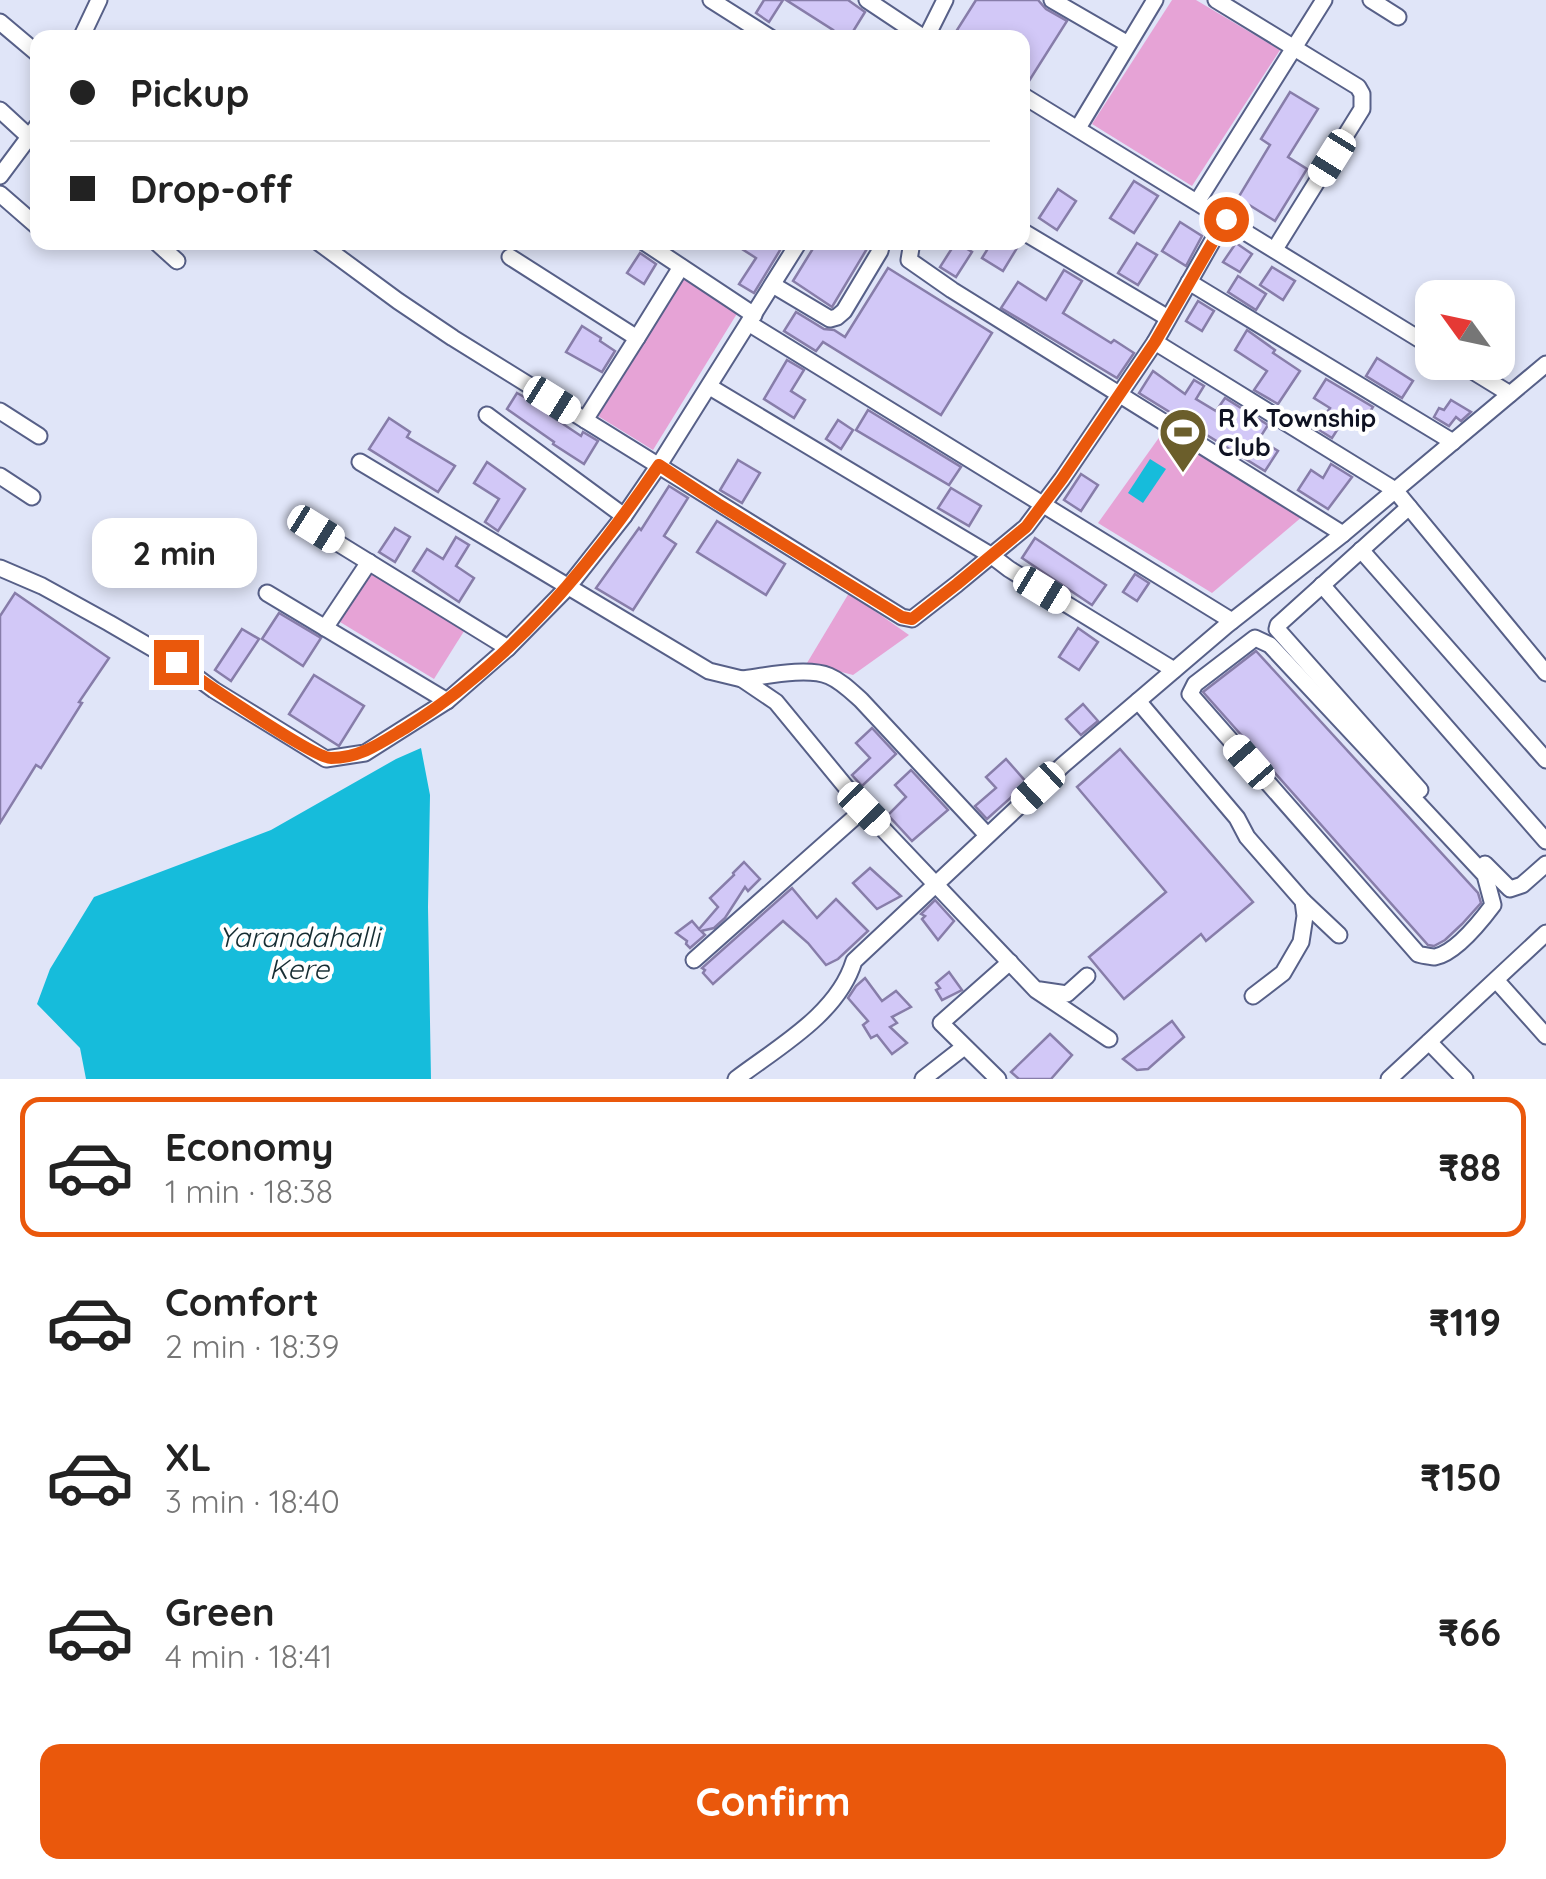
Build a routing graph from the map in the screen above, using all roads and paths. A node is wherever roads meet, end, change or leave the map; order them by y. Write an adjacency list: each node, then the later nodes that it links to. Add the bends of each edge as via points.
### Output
1 (99, 0): 12 (street)
2 (711, 0): 13 (street)
3 (867, 0): 14 (street)
4 (946, 0): 15 (street)
5 (1052, 0): 16 (street)
6 (1156, 0): 16 (street)
7 (1216, 0): 18 (street)
8 (1324, 0): 18 (street)
9 (1371, 0): 10 (street)
10 (1398, 17)
11 (0, 22): 17 (street)
12 (85, 30)
13 (758, 30)
14 (913, 30)
15 (929, 30)
16 (1128, 44): 21 (street)
17 (30, 47)
18 (1294, 48): 26 (street); 36 (street, via 1358,87 1362,110)
19 (1030, 100): 21 (street)
20 (0, 110): 22 (street)
21 (1078, 128): 26 (street)
22 (30, 133)
23 (30, 141): 24 (street)
24 (0, 176)
25 (0, 194): 28 (street)
26 (1197, 202): 27 (street)
27 (1226, 219): 36 (street); 40 (street)
28 (30, 220)
29 (1030, 236): 42 (street)
30 (165, 250): 38 (street)
31 (329, 250): 54 (street, via 453,338)
32 (656, 250): 39 (street)
33 (794, 250): 41 (street)
34 (880, 250): 41 (street, via 838,317 830,319)
35 (911, 250): 50 (street, via 909,260 952,290)
36 (1274, 250): 44 (street)
37 (510, 256): 45 (street)
38 (177, 260)
39 (681, 267): 43 (street); 45 (street)
40 (1189, 282): 42 (street); 56 (street)
41 (773, 285): 43 (street)
42 (1168, 318): 46 (street)
43 (752, 320): 49 (street); 62 (street)
44 (1415, 336)
45 (637, 338): 54 (street)
46 (1155, 342): 50 (street); 60 (street)
47 (1546, 364): 51 (street)
48 (1487, 380): 51 (street)
49 (710, 387): 58 (street); 68 (street)
50 (1120, 393): 62 (street); 66 (street)
51 (1510, 394): 56 (street)
52 (0, 411): 55 (street)
53 (487, 416): 64 (street)
54 (586, 420): 58 (street)
55 (39, 436)
56 (1453, 442): 60 (street)
57 (360, 462): 72 (street)
58 (659, 465): 64 (street); 68 (street, via 902,617 912,619)
59 (0, 476): 61 (street)
60 (1395, 490): 63 (street); 66 (street)
61 (32, 497)
62 (1042, 505): 68 (street); 74 (street)
63 (1409, 507): 67 (street); 81 (street)
64 (624, 516): 72 (street)
65 (316, 529): 69 (street)
66 (1343, 534): 74 (street)
67 (1361, 550): 71 (street); 86 (street)
68 (992, 556): 80 (street)
69 (369, 562): 75 (street); 77 (street)
70 (0, 568): 85 (street, via 176,662 326,759 364,753)
71 (1322, 585): 89 (street); 90 (street, via 1278,624 1278,632 1504,885 1518,888)
72 (568, 587): 77 (street); 83 (street, via 709,670)
73 (268, 593): 75 (street)
74 (1232, 622): 76 (street)
75 (325, 628): 85 (street)
76 (1212, 638): 78 (street); 79 (street)
77 (508, 648): 85 (street)
78 (1231, 655): 82 (street); 82 (street, via 1255,638 1270,645 1486,875 1494,905 1452,948 1434,957 1418,954 1393,928 1190,694)
79 (1190, 657): 80 (street); 82 (street)
80 (1174, 670): 84 (street)
81 (1546, 673)
82 (1207, 674)
83 (742, 679): 87 (street, via 776,702); 88 (street, via 825,674 839,681)
84 (1138, 701): 88 (street); 92 (street)
85 (447, 702)
86 (1546, 760)
87 (864, 809): 91 (street); 95 (street)
88 (987, 835): 91 (street)
89 (1546, 841)
90 (1546, 864)
91 (934, 883): 96 (street); 105 (street, via 854,961 816,1018)
92 (1304, 901): 94 (street); 100 (street, via 1300,942 1283,973)
93 (1546, 933): 98 (street)
94 (1339, 935)
95 (694, 960)
96 (1010, 962): 99 (street); 104 (street, via 940,1023)
97 (1087, 976): 99 (street, via 1066,994)
98 (1496, 980): 101 (street); 103 (street)
99 (1036, 990): 102 (street)
100 (1253, 996)
101 (1546, 1036)
102 (1109, 1039)
103 (1429, 1042): 108 (street); 109 (street)
104 (964, 1046): 106 (street); 107 (street)
105 (736, 1079)
106 (923, 1079)
107 (998, 1079)
108 (1389, 1079)
109 (1464, 1079)

